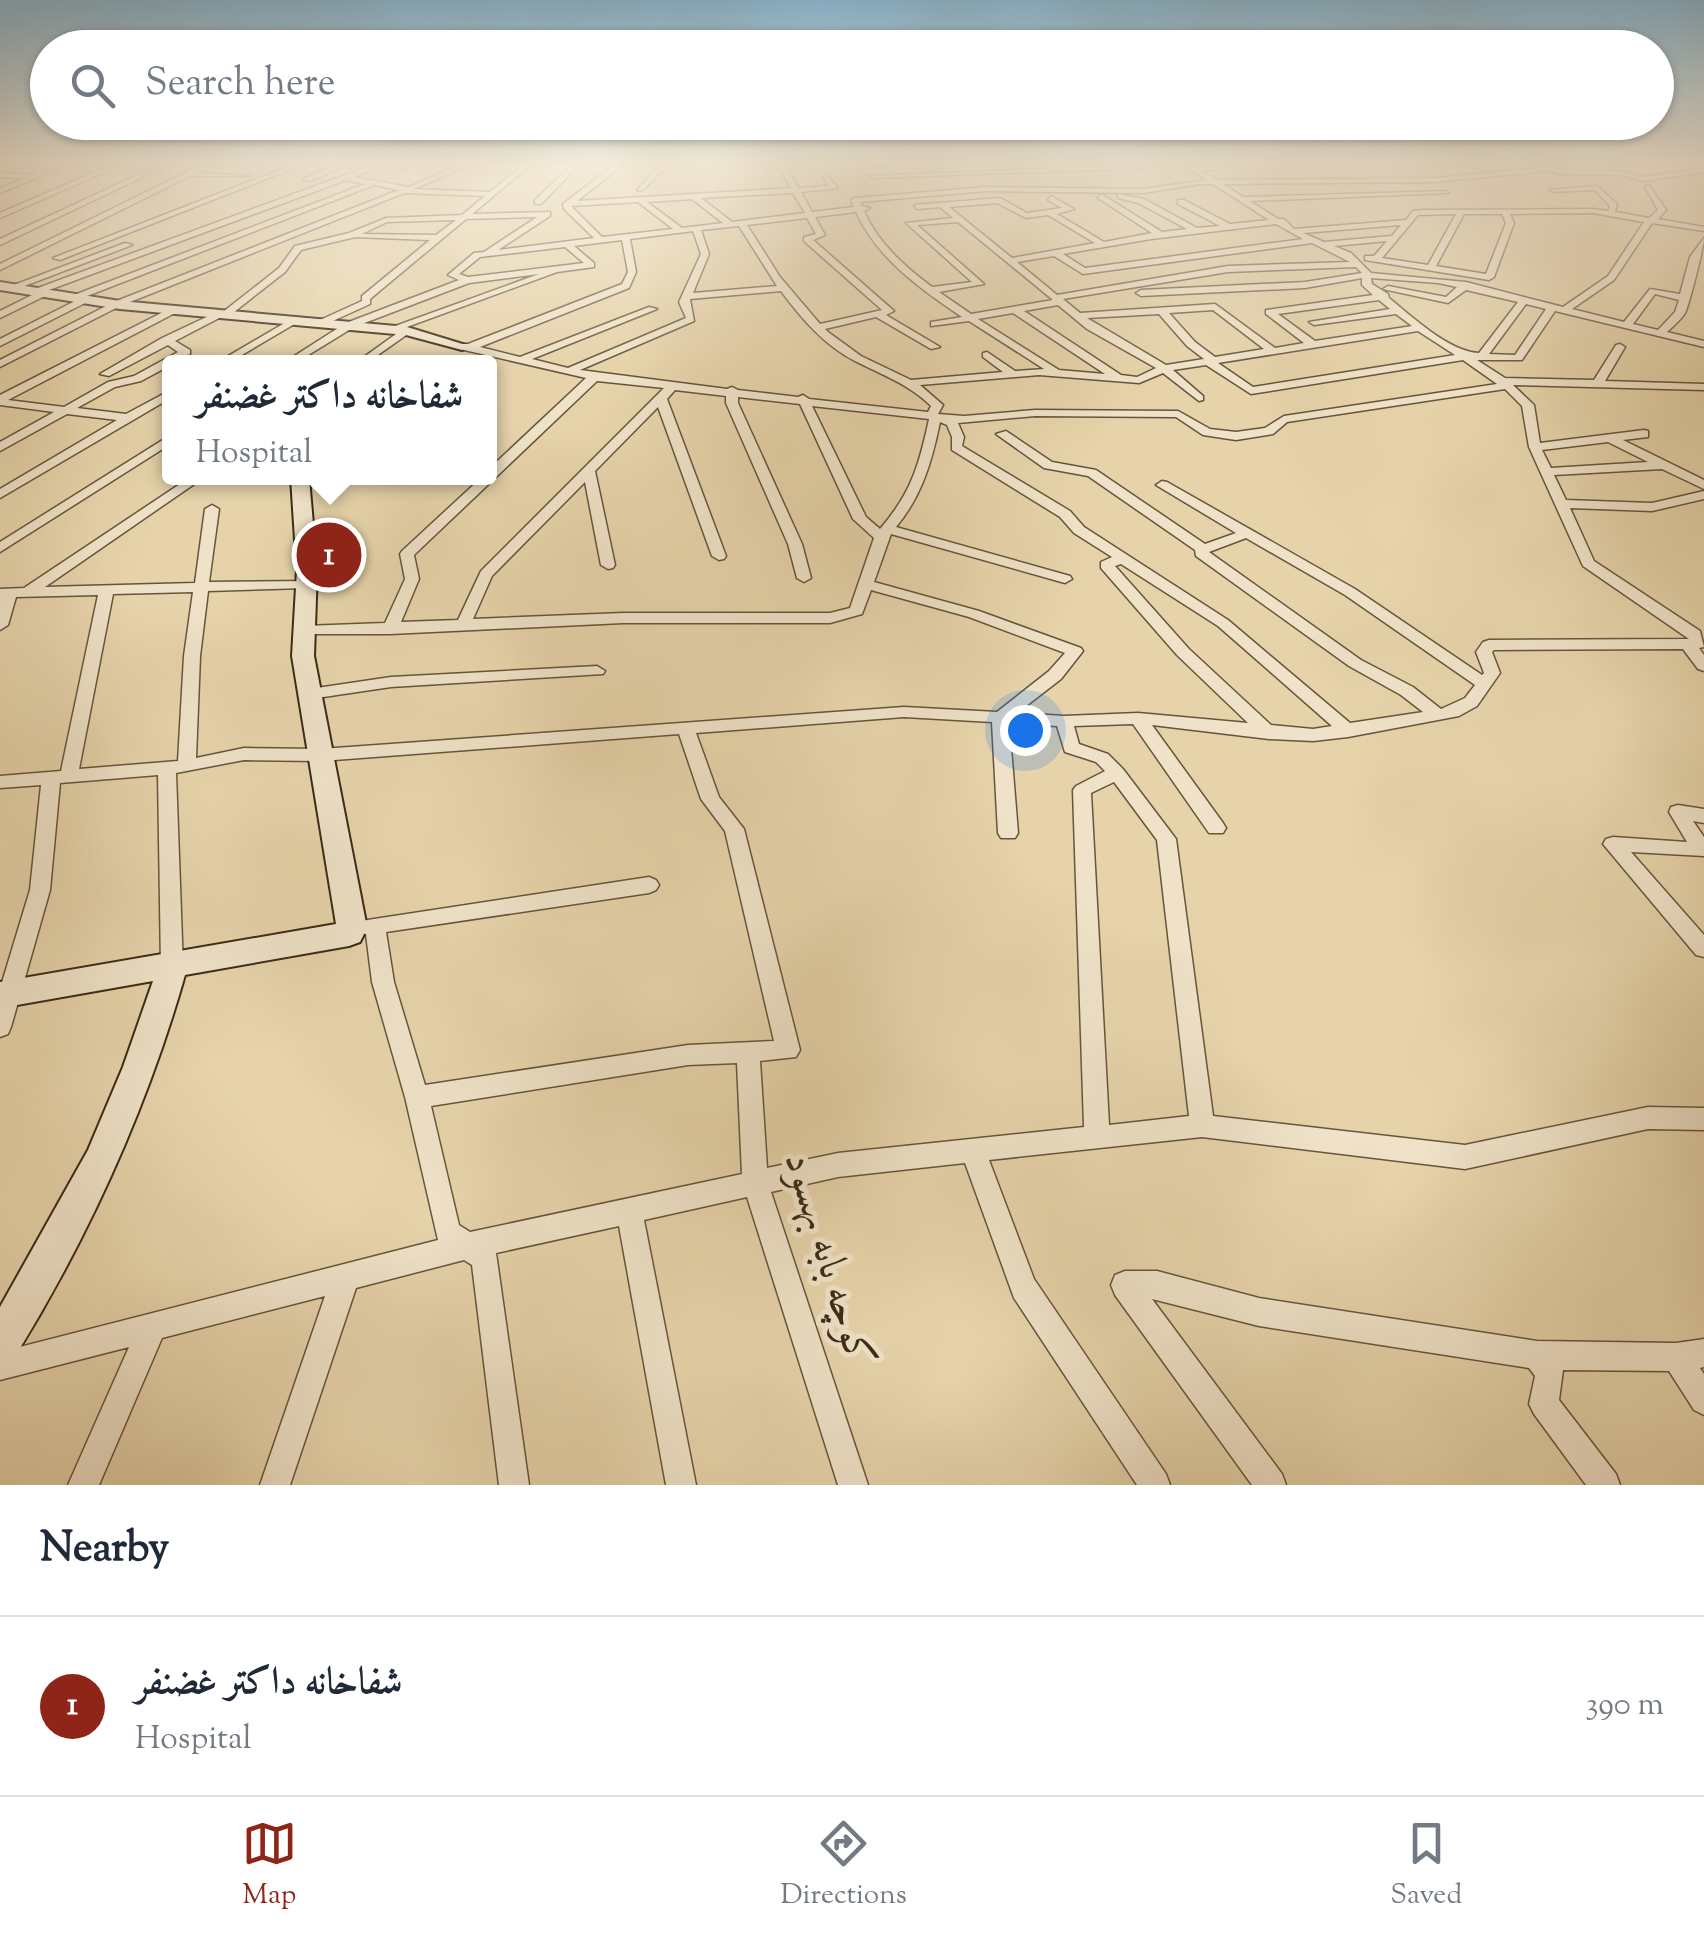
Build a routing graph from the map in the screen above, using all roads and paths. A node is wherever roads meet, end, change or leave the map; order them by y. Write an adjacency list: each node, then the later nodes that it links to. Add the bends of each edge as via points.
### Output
1 (71, 232): 43 (street)
2 (132, 232): 48 (street)
3 (155, 232): 48 (street)
4 (198, 232): 52 (street)
5 (249, 232): 56 (street)
6 (299, 232): 60 (street)
7 (359, 232): 26 (street)
8 (446, 232): 29 (street)
9 (519, 232): 38 (street)
10 (593, 232): 31 (street)
11 (654, 232): 28 (street)
12 (697, 232): 54 (street, via 705,254)
13 (748, 232): 50 (street)
14 (819, 232): 69 (street, via 807,239 889,311)
15 (868, 232): 51 (street)
16 (919, 232): 51 (street, via 982,288)
17 (973, 232): 41 (street)
18 (1082, 232): 34 (street)
19 (1156, 232): 27 (street)
20 (1178, 232): 27 (street)
21 (1295, 232): 32 (street)
22 (1399, 232): 30 (street)
23 (1450, 232): 44 (street)
24 (1506, 232): 44 (street, via 1489,277)
25 (1636, 232): 66 (street, via 1610,280)
26 (352, 235): 29 (street); 67 (street, via 298,248 282,270)
27 (1160, 235): 34 (street)
28 (625, 236): 31 (street); 86 (street, via 632,272 626,286)
29 (439, 238): 73 (street, via 367,302)
30 (1394, 238): 35 (street); 40 (street)
31 (599, 239): 36 (street)
32 (1312, 240): 35 (street); 37 (street, via 1083,271)
33 (1704, 241): 57 (street)
34 (1102, 244): 37 (street)
35 (1325, 244): 39 (street)
36 (568, 245): 38 (street); 45 (street, via 591,265)
37 (1056, 253): 41 (street)
38 (484, 255): 46 (street, via 472,256 453,275)
39 (1348, 255): 40 (street); 42 (street)
40 (1376, 259): 44 (street)
41 (1008, 261): 58 (street)
42 (1358, 264): 47 (street); 58 (street, via 1228,269)
43 (0, 266)
44 (1431, 268)
45 (552, 272): 46 (street); 80 (street)
46 (467, 280): 76 (street)
47 (1366, 280): 49 (street); 49 (street, via 1448,300); 53 (street); 55 (street)
48 (2, 285): 52 (street)
49 (1466, 286): 59 (street)
50 (786, 288): 54 (street); 78 (street)
51 (932, 290): 71 (street)
52 (42, 292): 56 (street); 68 (street)
53 (1141, 294)
54 (688, 296): 104 (street, via 684,309 692,319 685,324)
55 (1386, 296): 65 (street); 84 (street, via 1269,312)
56 (82, 298): 60 (street); 83 (street)
57 (1684, 298): 77 (street, via 1653,291); 81 (street)
58 (1057, 300): 62 (street); 70 (street)
59 (1522, 302): 66 (street); 97 (street)
60 (117, 304): 64 (street); 100 (street)
61 (652, 309): 98 (street)
62 (1014, 309): 71 (street); 110 (street)
63 (1160, 309): 70 (street); 89 (street, via 1215,307); 99 (street)
64 (174, 310): 67 (street); 121 (street)
65 (1401, 310): 74 (street); 79 (street)
66 (1558, 310): 77 (street); 97 (street, via 1518,358)
67 (223, 314): 72 (street); 82 (street)
68 (0, 315)
69 (879, 315): 78 (street); 87 (street)
70 (1078, 316): 103 (street)
71 (971, 317): 75 (street); 105 (street)
72 (298, 318): 73 (street); 91 (street)
73 (324, 322): 76 (street)
74 (1314, 322)
75 (935, 324)
76 (350, 325): 80 (street); 92 (street)
77 (1627, 326): 81 (street)
78 (816, 328): 113 (street, via 856,357)
79 (1420, 328): 84 (street); 96 (street)
80 (400, 330): 86 (street); 93 (street)
81 (1659, 334): 85 (street)
82 (166, 340): 90 (street, via 186,352); 107 (street)
83 (0, 343)
84 (1314, 345): 89 (street)
85 (1703, 346)
86 (465, 347): 94 (street); 98 (street)
87 (935, 347)
88 (1620, 347): 112 (street)
89 (1273, 351): 99 (street)
90 (181, 355)
91 (235, 355)
92 (301, 355)
93 (370, 355)
94 (451, 355)
95 (987, 355): 106 (street)
96 (1468, 356): 97 (street); 99 (street, via 1252,391); 111 (street)
97 (1482, 356)
98 (521, 360): 104 (street)
99 (1211, 361): 103 (street)
100 (0, 364)
101 (162, 365): 122 (street)
102 (940, 368): 109 (street)
103 (1164, 368): 110 (street); 120 (street)
104 (569, 371): 108 (street)
105 (1055, 372): 106 (street); 110 (street)
106 (1011, 373): 109 (street)
107 (106, 374)
108 (594, 377): 114 (street); 132 (street)
109 (956, 380): 113 (street)
110 (1122, 380)
111 (1503, 381): 112 (street); 123 (street, via 1502,387 1460,396 1284,419 1257,435 1208,432 1178,414 1035,412 964,420); 130 (street, via 1528,404)
112 (1600, 381): 115 (street)
113 (911, 383): 123 (street, via 936,406)
114 (675, 384): 116 (street); 118 (street)
115 (1704, 387)
116 (732, 390): 119 (street); 151 (street)
117 (162, 398): 124 (street)
118 (661, 398): 133 (street); 148 (street)
119 (803, 398): 123 (street); 144 (street, via 860,519)
120 (1199, 398)
121 (1, 402): 122 (street)
122 (63, 412): 124 (street); 129 (street)
123 (934, 415): 144 (street, via 926,460 906,506); 149 (street, via 952,423 956,447)
124 (129, 418): 140 (street)
125 (1002, 434): 147 (street, via 1048,464 1092,472)
126 (1644, 434): 127 (street)
127 (1609, 438): 130 (street); 131 (street)
128 (162, 444): 146 (street)
129 (0, 447)
130 (1535, 447): 134 (street)
131 (1664, 465): 134 (street); 139 (street)
132 (497, 469)
133 (588, 471): 150 (street); 159 (street, via 486,574)
134 (1549, 472): 142 (street)
135 (185, 485): 157 (street)
136 (300, 485): 153 (street)
137 (480, 485): 160 (street, via 408,554 412,579)
138 (1162, 485): 145 (street)
139 (1704, 485)
140 (0, 494)
141 (1704, 495): 142 (street, via 1652,508)
142 (1560, 504): 162 (street, via 1588,563 1695,634 1698,644)
143 (212, 509): 155 (street)
144 (884, 533): 152 (street); 154 (street)
145 (1248, 533): 147 (street); 165 (street, via 1350,592)
146 (0, 548)
147 (1203, 548): 167 (street, via 1201,553 1261,598)
148 (718, 556)
149 (1123, 558): 172 (street, via 1223,623); 173 (street, via 1106,565 1183,652)
150 (608, 565)
151 (804, 578)
152 (1064, 578)
153 (306, 584): 155 (street); 161 (street)
154 (864, 584): 159 (street, via 857,611 830,618); 168 (street, via 1074,651 1056,675)
155 (200, 589): 156 (street); 175 (street)
156 (106, 590): 157 (street); 177 (street)
157 (12, 593): 158 (street)
158 (0, 625)
159 (464, 625): 160 (street)
160 (390, 629): 161 (street)
161 (304, 632): 166 (street)
162 (1689, 646): 163 (street); 165 (street, via 1489,645 1484,652 1492,673)
163 (1704, 666)
164 (597, 672): 166 (street, via 391,682)
165 (1482, 682): 167 (street, via 1471,702)
166 (310, 694): 174 (street)
167 (1437, 714): 172 (street)
168 (1000, 718): 170 (street); 171 (street, via 904,712); 181 (street)
169 (1138, 718): 170 (street); 173 (street); 180 (street)
170 (1064, 721): 176 (street, via 1071,748 1102,758)
171 (686, 728): 174 (street); 188 (street, via 710,799 734,830 788,1050)
172 (1348, 730): 173 (street)
173 (1270, 733)
174 (321, 755): 175 (street, via 244,754); 183 (street)
175 (177, 767): 177 (street); 185 (street)
176 (1118, 773): 191 (street, via 1166,839); 192 (street, via 1082,790)
177 (60, 777): 178 (street); 186 (street, via 40,890)
178 (0, 782)
179 (1704, 816): 184 (street, via 1678,812 1702,850 1613,844)
180 (1216, 828)
181 (1008, 833)
182 (649, 885): 183 (street)
183 (364, 927): 185 (street); 189 (street)
184 (1704, 950)
185 (172, 968): 186 (street); 198 (street, via 104,1162)
186 (6, 994): 187 (street)
187 (0, 1028)
188 (748, 1054): 189 (street, via 688,1055); 194 (street, کوچه بابه بهسود)
189 (417, 1097): 196 (street, via 448,1233)
190 (1704, 1120): 191 (street, via 1648,1118 1465,1157)
191 (1202, 1126): 192 (street)
192 (1098, 1138): 193 (street)
193 (974, 1153): 194 (street, via 838,1164); 210 (street, via 1024,1288)
194 (755, 1182): 195 (street); 209 (street, کوچه بابه بهسود)
195 (629, 1210): 196 (street); 208 (street)
196 (467, 1246): 197 (street); 207 (street, via 485,1258)
197 (345, 1278): 199 (street); 206 (street)
198 (13, 1299): 200 (street)
199 (153, 1326): 203 (street); 205 (street)
200 (0, 1344)
201 (1538, 1355): 202 (street); 211 (street, via 1259,1312 1157,1285 1125,1285); 212 (street, via 1550,1373 1544,1404)
202 (1690, 1355): 204 (street)
203 (0, 1366)
204 (1704, 1400)
205 (83, 1485)
206 (275, 1485)
207 (514, 1485)
208 (682, 1485)
209 (853, 1485)
210 (1154, 1485)
211 (1271, 1485)
212 (1605, 1485)

